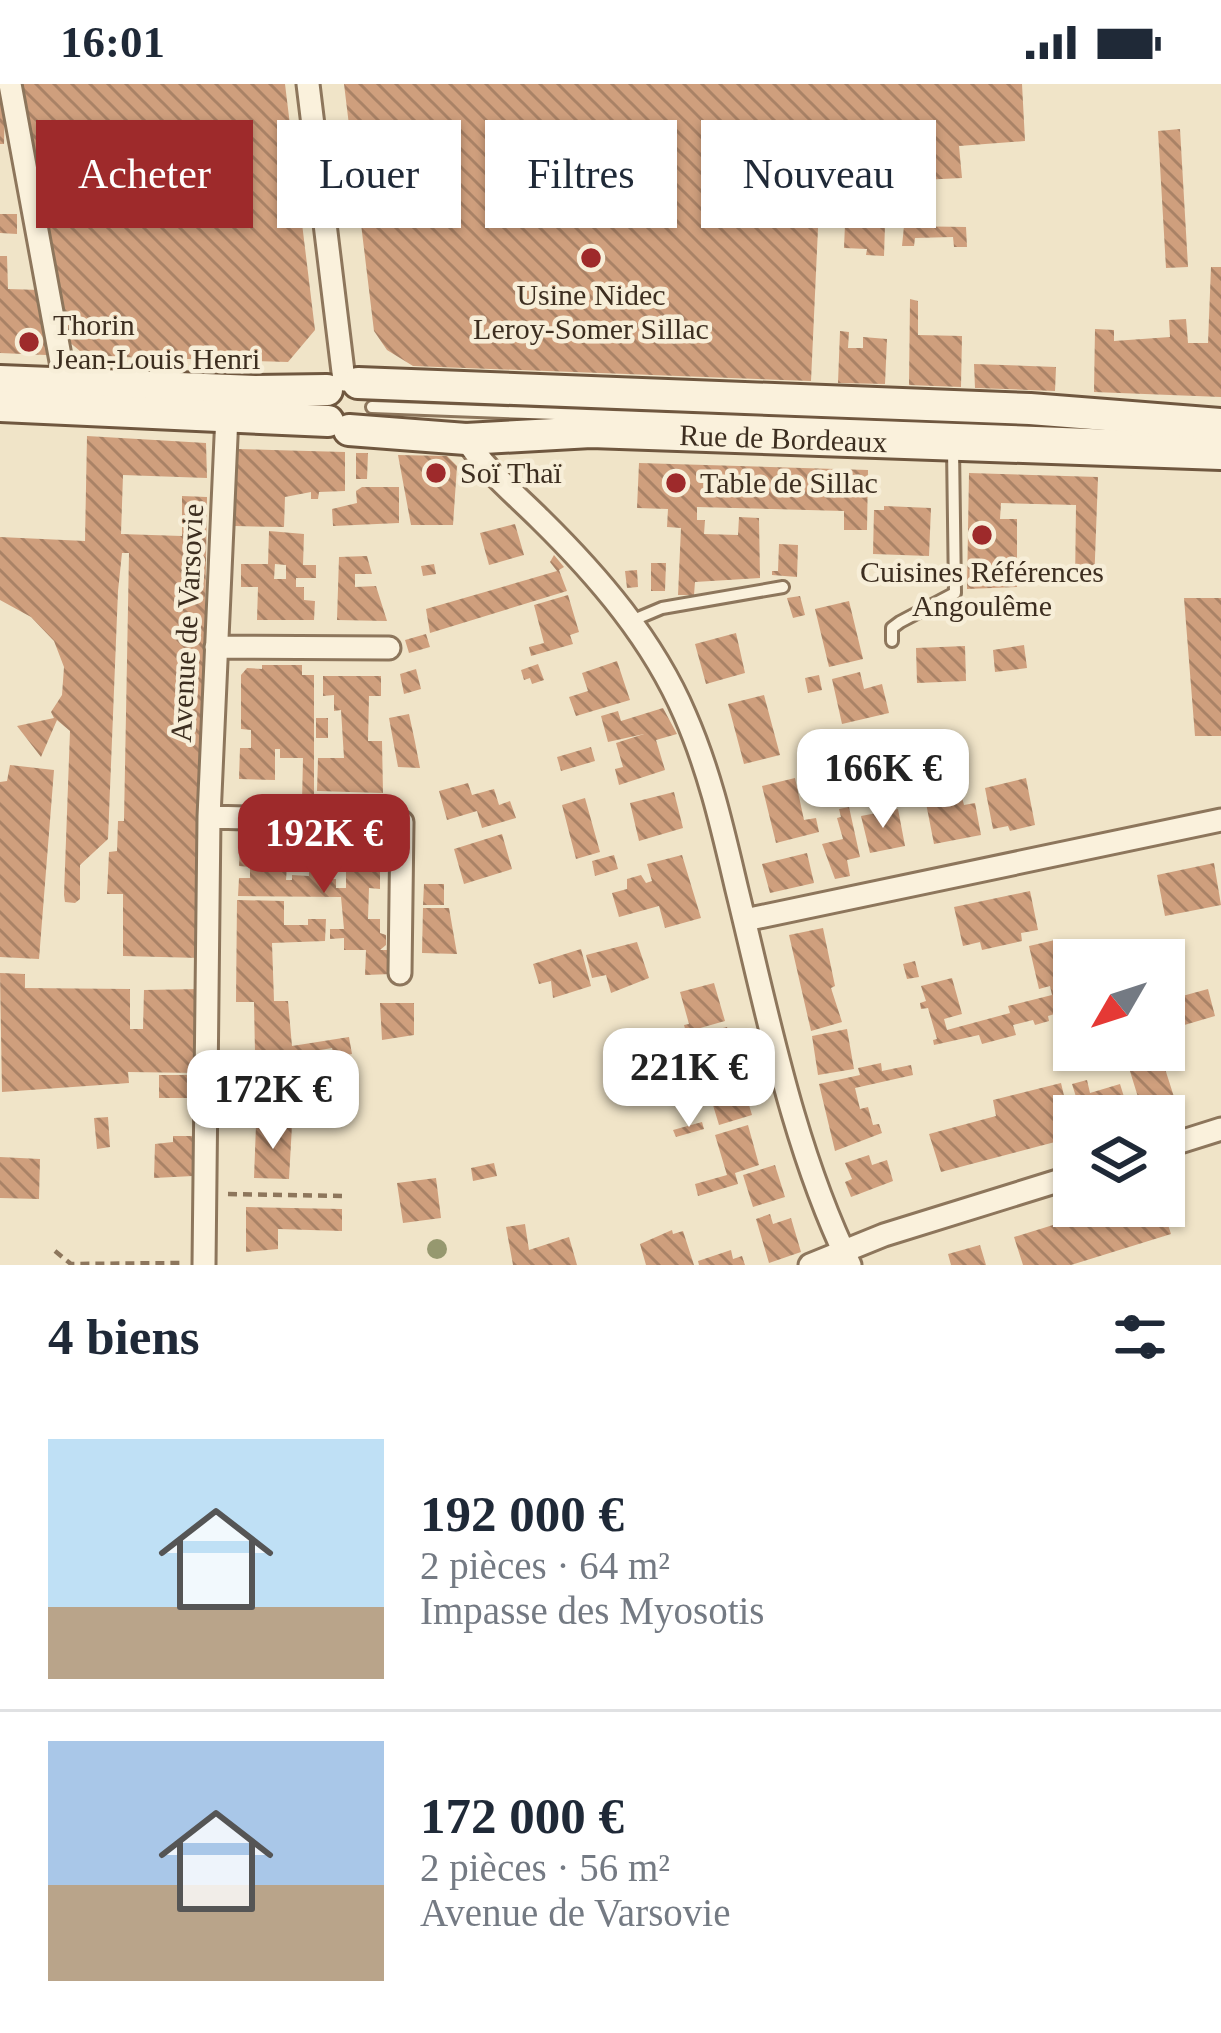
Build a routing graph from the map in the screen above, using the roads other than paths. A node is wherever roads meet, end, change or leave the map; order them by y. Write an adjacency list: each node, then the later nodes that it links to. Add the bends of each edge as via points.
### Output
1 (10, 84): 4 (street)
2 (308, 84): 5 (street)
3 (0, 381): 4 (main road, Rue de Bordeaux)
4 (65, 383): 5 (main road, Rue de Bordeaux)
5 (350, 390): 7 (main road, Rue de Bordeaux); 10 (main road, via 322,406); 10 (main road, via 364,423); 11 (lane)
6 (0, 406): 8 (main road, Rue de Bordeaux)
7 (983, 407): 9 (main road, Rue de Bordeaux); 11 (lane)
8 (227, 416): 10 (main road, Rue de Bordeaux); 18 (street, Avenue de Varsovie)
9 (1221, 424)
10 (338, 426): 12 (main road, Rue de Bordeaux)
11 (944, 435): 12 (main road, Rue de Bordeaux); 13 (lane); 14 (main road, Rue de Bordeaux); 17 (lane, via 955,592 899,622)
12 (466, 439): 16 (street)
13 (1221, 439)
14 (1221, 454)
15 (783, 587): 16 (lane, via 662,608)
16 (632, 621): 22 (street, via 701,756)
17 (892, 640)
18 (217, 646): 19 (street); 20 (street, Avenue de Varsovie)
19 (389, 648)
20 (208, 817): 23 (street, via 402,822); 28 (street, Avenue de Varsovie)
21 (1221, 820): 22 (street)
22 (745, 920): 27 (street, via 791,1106)
23 (400, 973)
24 (1221, 1129): 25 (street)
25 (1185, 1140)
26 (1053, 1183): 27 (street, via 884,1235)
27 (847, 1259): 29 (street)
28 (204, 1264)
29 (810, 1265)

